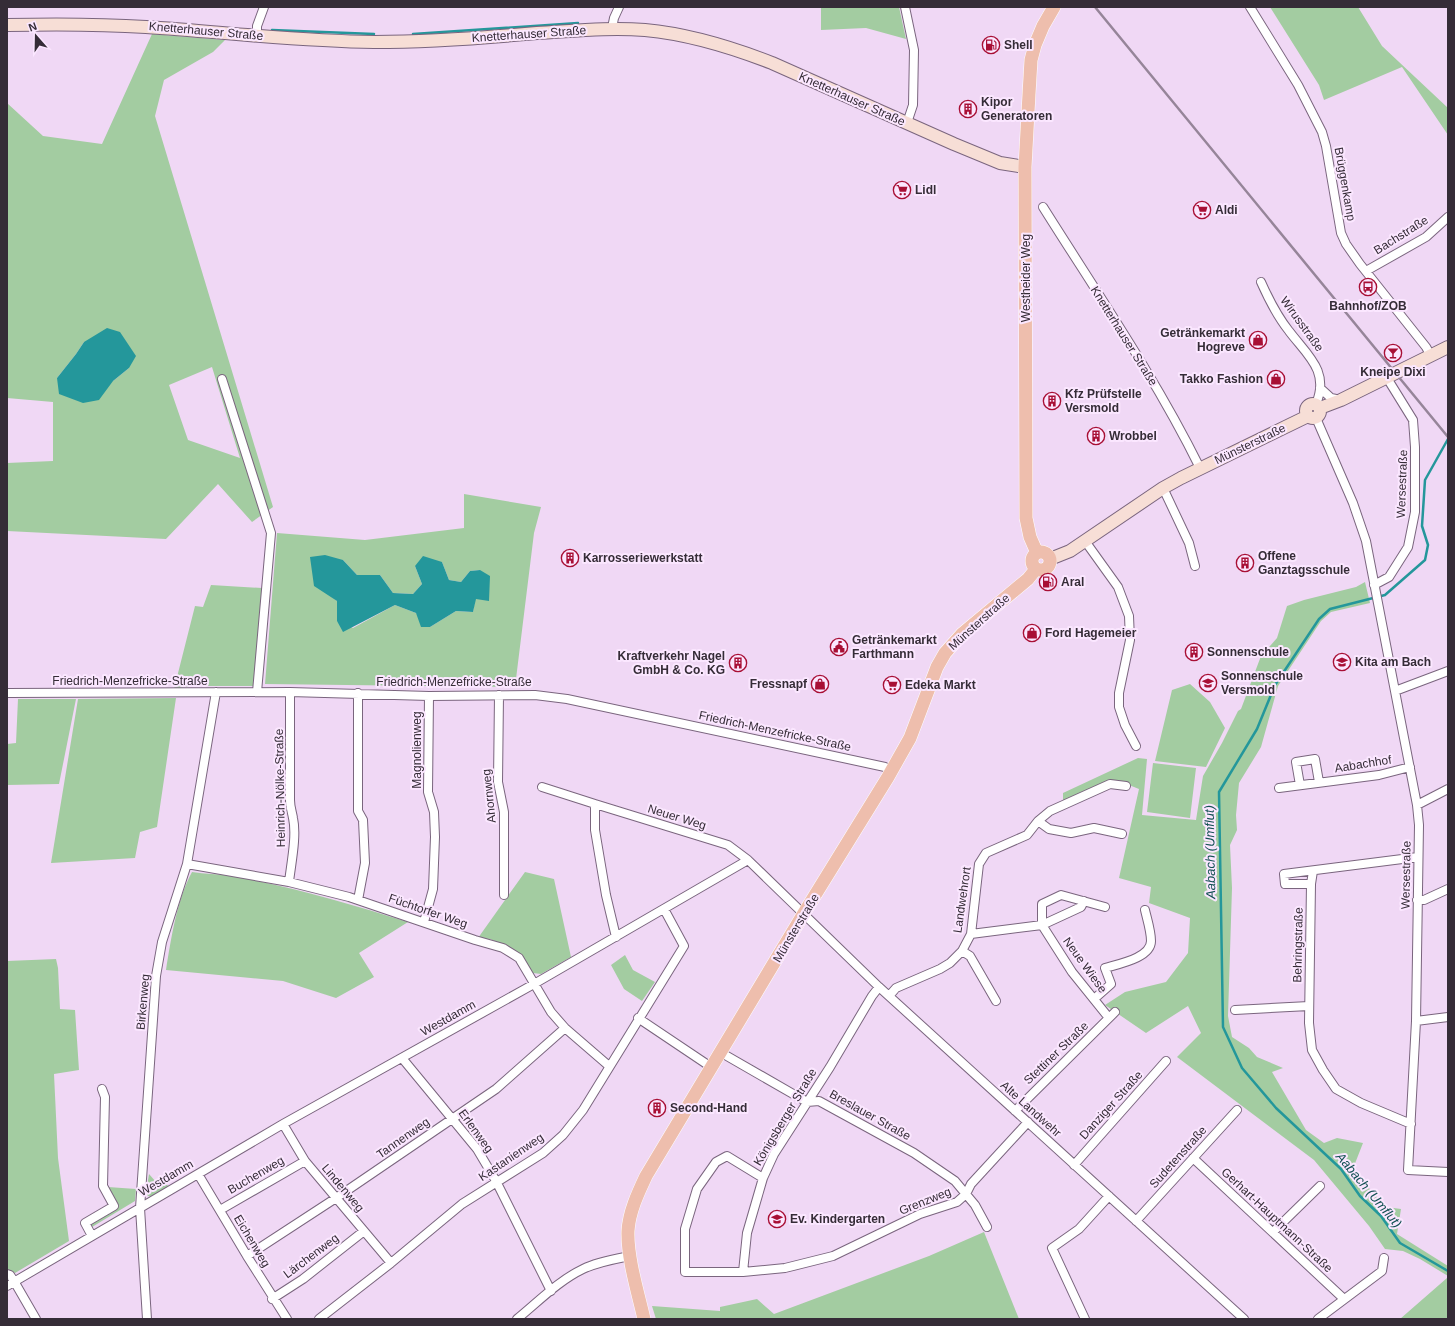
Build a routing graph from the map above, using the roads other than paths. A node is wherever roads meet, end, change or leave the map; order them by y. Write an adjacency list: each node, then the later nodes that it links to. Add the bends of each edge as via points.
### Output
1 (264, 7): 8 (street, via 258,23)
2 (619, 7): 7 (street)
3 (904, 7): 9 (street, via 914,50 913,105)
4 (1054, 7): 10 (main road, Westheider Weg, via 1038,37 1031,60)
5 (1250, 7): 13 (street, Brüggenkamp, via 1298,85 1322,132 1341,233)
6 (7, 25): 8 (street, Knetterhauser Straße, via 102,24)
7 (612, 28): 8 (street, Knetterhauser Straße, via 382,42); 9 (street, Knetterhauser Straße, via 674,34 718,44 772,63)
8 (257, 36)
9 (907, 123): 10 (street, Knetterhauser Straße, via 1000,163)
10 (1025, 167): 25 (main road, Westheider Weg, via 1026,518)
11 (1043, 207): 22 (street, Knetterhauser Straße, via 1153,380)
12 (1448, 217): 13 (street, Bachstraße, via 1426,237)
13 (1366, 271): 16 (street, Brüggenkamp)
14 (1262, 282): 19 (street, Wirusstraße, via 1274,310 1314,361)
15 (1448, 347): 16 (street, Münsterstraße)
16 (1431, 356): 17 (street, Münsterstraße)
17 (1387, 378): 20 (street, Münsterstraße); 29 (street, Wersestraße, via 1413,420 1415,512 1408,546 1389,577)
18 (222, 379): 33 (street, via 271,534)
19 (1320, 388): 20 (street, via 1331,398); 21 (street, Wirusstraße)
20 (1341, 400): 21 (street, Münsterstraße)
21 (1315, 412): 22 (street, Münsterstraße); 29 (street, Wersestraße, via 1353,503 1366,541)
22 (1200, 468): 23 (street, Münsterstraße)
23 (1163, 488): 24 (street, Münsterstraße); 27 (street, via 1189,543)
24 (1085, 541): 26 (street, Münsterstraße, via 1070,551); 39 (street, via 1118,587 1129,616 1130,640 1119,693 1119,707)
25 (1037, 553): 26 (main road, via 1045,553); 28 (main road, via 1032,561)
26 (1050, 559): 28 (main road, via 1046,569)
27 (1195, 566)
28 (1036, 568): 41 (main road, Münsterstraße, via 1028,579 962,634 945,653 937,667 910,738)
29 (1375, 586): 31 (street, Wersestraße)
30 (1448, 671): 31 (street)
31 (1395, 691): 40 (street, Wersestraße)
32 (216, 692): 33 (street, Friedrich-Menzefricke-Straße); 35 (street, Friedrich-Menzefricke-Straße); 54 (street, Birkenweg)
33 (257, 692): 34 (street, Friedrich-Menzefricke-Straße)
34 (290, 692): 36 (street, Friedrich-Menzefricke-Straße); 56 (street, Heinrich-Nölke-Straße, via 290,811 293,819 294,848)
35 (7, 693)
36 (358, 693): 38 (street, Friedrich-Menzefricke-Straße); 60 (street, via 358,811 363,820 365,863)
37 (499, 695): 38 (street, Friedrich-Menzefricke-Straße); 41 (street, Friedrich-Menzefricke-Straße, via 535,695 567,699 867,763); 59 (street, Ahornweg, via 498,782 504,812)
38 (429, 696): 67 (street, Magnolienweg, via 428,792 434,812 435,837 433,889)
39 (1136, 746)
40 (1410, 767): 42 (street, Aabachhof, via 1379,775); 49 (street, Wersestraße)
41 (892, 771): 66 (main road, Münsterstraße)
42 (1319, 782): 43 (street, Aabachhof); 43 (street, Aabachhof, via 1315,759 1296,762)
43 (1300, 785): 46 (street, Aabachhof)
44 (542, 786): 48 (street, Neuer Weg)
45 (1126, 786): 50 (street, Landwehrort, via 1110,784 1050,811)
46 (1279, 788)
47 (1448, 789): 49 (street)
48 (595, 804): 53 (street, Neuer Weg, via 728,845); 70 (street, via 595,830)
49 (1417, 805): 52 (street, Wersestraße)
50 (1038, 820): 51 (street, via 1049,829 1071,833 1094,828); 69 (street, Landwehrort, via 1027,835 986,853 979,864)
51 (1122, 834)
52 (1418, 857): 55 (street); 61 (street, Wersestraße)
53 (748, 860): 64 (street, Westdamm); 66 (street)
54 (187, 864): 56 (street, Füchtorfer Weg); 108 (street, Birkenweg, via 162,942 156,976)
55 (1313, 871): 57 (street, Behringstraße); 57 (street, via 1284,874 1285,884)
56 (289, 882): 60 (street, Füchtorfer Weg)
57 (1311, 884): 77 (street, Behringstraße)
58 (1448, 889): 61 (street, via 1424,900)
59 (504, 895)
60 (358, 900): 67 (street, Füchtorfer Weg)
61 (1417, 900): 82 (street, Wersestraße)
62 (1084, 901): 63 (street); 68 (street, via 1081,907); 68 (street, via 1061,896 1042,904)
63 (1105, 906)
64 (664, 909): 70 (street, Westdamm); 80 (street, Kastanienweg, via 684,946)
65 (1145, 910): 76 (street, via 1151,942 1148,948 1136,958 1105,968 1111,984)
66 (804, 913): 73 (street, Alte Landwehr); 84 (main road, Münsterstraße)
67 (424, 922): 72 (street, Füchtorfer Weg, via 503,948 519,958)
68 (1042, 925): 69 (street); 76 (street, Neue Wiese, via 1072,972)
69 (972, 934): 71 (street, Landwehrort)
70 (616, 937): 72 (street, Westdamm)
71 (962, 951): 74 (street, Landwehrort, via 950,963 896,988); 75 (street, via 970,956)
72 (534, 984): 83 (street, Füchtorfer Weg, via 551,1012); 85 (street, Westdamm)
73 (879, 987): 74 (street, Alte Landwehr); 90 (street, Königsberger Straße)
74 (888, 996): 92 (street, Alte Landwehr)
75 (996, 1000)
76 (1094, 1000): 79 (street, Neue Wiese)
77 (1309, 1006): 78 (street); 96 (street, Behringstraße, via 1312,1050 1336,1089 1361,1103)
78 (1235, 1010)
79 (1112, 1015): 92 (street, Stettiner Straße)
80 (638, 1018): 87 (street, Kastanienweg); 88 (street)
81 (1448, 1018): 82 (street)
82 (1416, 1021): 96 (street, Wersestraße)
83 (565, 1028): 87 (street, Füchtorfer Weg); 93 (street, Tannenweg, via 496,1089)
84 (720, 1052): 88 (main road, Münsterstraße); 90 (street, Breslauer Straße)
85 (402, 1058): 93 (street, Erlenweg); 95 (street, Westdamm)
86 (1166, 1061): 99 (street, Danziger Straße)
87 (609, 1066): 103 (street, Kastanienweg, via 583,1110 563,1135 543,1152)
88 (711, 1067): 116 (main road, Münsterstraße, via 640,1188 628,1230)
89 (102, 1089): 114 (street, via 105,1096 103,1186 114,1206 85,1223)
90 (807, 1102): 102 (street, Königsberger Straße, via 774,1154); 105 (street, Breslauer Straße, via 819,1100 914,1153 955,1181)
91 (1237, 1110): 97 (street, Sudetenstraße)
92 (1014, 1111): 94 (street, Alte Landwehr)
93 (452, 1118): 103 (street, Erlenweg, via 477,1149); 107 (street, Tannenweg)
94 (1028, 1122): 99 (street, Alte Landwehr); 105 (street, Grenzweg, via 971,1184)
95 (283, 1124): 98 (street, Lindenweg); 101 (street, Westdamm)
96 (1411, 1124): 100 (street, Wersestraße, via 1408,1170)
97 (1193, 1158): 110 (street, Sudetenstraße); 113 (street, Gerhart-Hauptmann-Straße)
98 (305, 1161): 107 (street, Lindenweg); 109 (street, Buchenweg)
99 (1074, 1164): 106 (street, Alte Landwehr)
100 (1448, 1172)
101 (198, 1174): 108 (street, Westdamm); 109 (street, Eichenweg)
102 (763, 1178): 119 (street, Königsberger Straße, via 747,1233); 119 (street, Grenzweg, via 727,1156 716,1162 697,1189 685,1230 685,1272)
103 (496, 1181): 118 (street, Kastanienweg, via 462,1204); 123 (street, Erlenweg)
104 (1320, 1186): 113 (street)
105 (966, 1194): 111 (street, Breslauer Straße); 119 (street, Grenzweg, via 957,1202 920,1214 833,1256 785,1268)
106 (1109, 1196): 110 (street, Alte Landwehr); 132 (street, via 1079,1229 1052,1248)
107 (336, 1198): 112 (street, Lindenweg); 115 (street, Tannenweg)
108 (140, 1208): 114 (street, Westdamm); 127 (street, Birkenweg)
109 (220, 1210): 115 (street, Eichenweg)
110 (1136, 1221): 133 (street, Alte Landwehr)
111 (988, 1227)
112 (364, 1231): 118 (street, Lindenweg); 124 (street, Lärchenweg, via 303,1279)
113 (1273, 1232): 125 (street, Gerhart-Hauptmann-Straße)
114 (92, 1236): 121 (street, Westdamm)
115 (247, 1256): 124 (street, Eichenweg)
116 (630, 1256): 123 (street, via 584,1269); 131 (main road, Münsterstraße)
117 (1384, 1258): 125 (street, via 1382,1271)
118 (391, 1263): 129 (street, Kastanienweg)
119 (743, 1272)
120 (7, 1274): 121 (street)
121 (14, 1281): 122 (street, Westdamm); 126 (street)
122 (7, 1286)
123 (551, 1291): 130 (street)
124 (272, 1298): 128 (street, Eichenweg)
125 (1344, 1299): 134 (street)
126 (36, 1319)
127 (147, 1319)
128 (287, 1319)
129 (320, 1319)
130 (517, 1319)
131 (644, 1319)
132 (1085, 1319)
133 (1244, 1319)
134 (1318, 1319)

